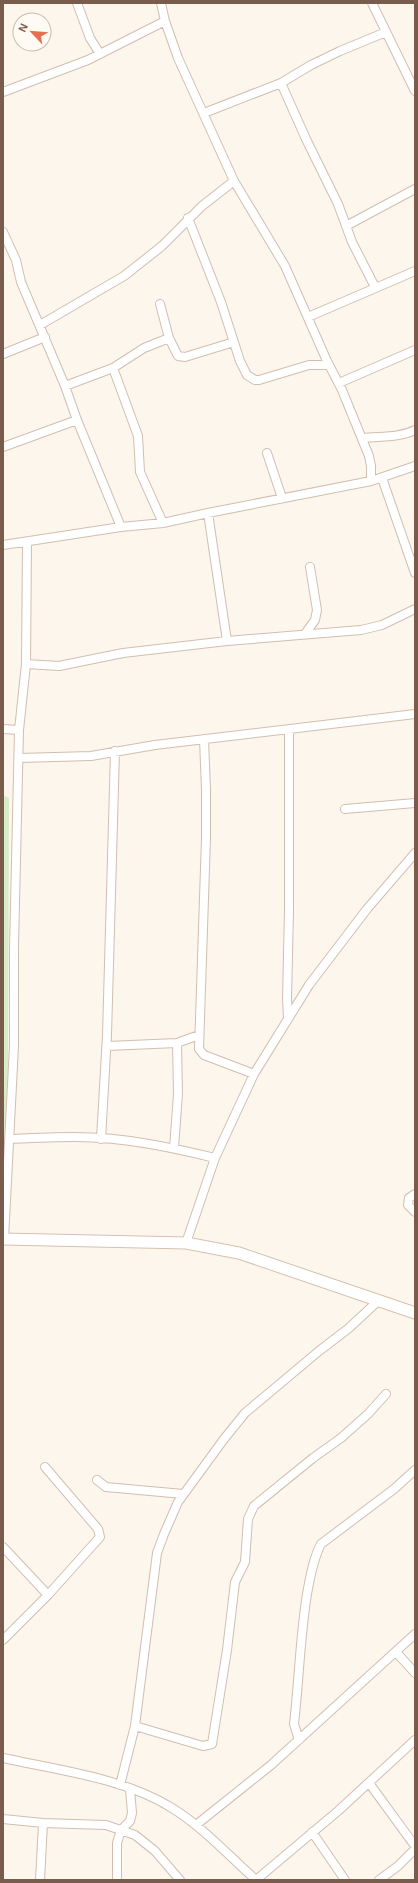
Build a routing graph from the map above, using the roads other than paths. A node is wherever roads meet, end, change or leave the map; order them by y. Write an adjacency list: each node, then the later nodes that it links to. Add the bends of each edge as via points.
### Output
1 (77, 3): 6 (street, via 90,38)
2 (161, 3): 4 (street)
3 (372, 3): 5 (street)
4 (165, 21): 6 (street); 10 (street, via 178,58)
5 (386, 32): 7 (street, via 311,65); 8 (street)
6 (100, 54): 9 (street)
7 (281, 83): 10 (street); 14 (street)
8 (415, 90)
9 (3, 92)
10 (204, 113): 11 (street)
11 (234, 181): 13 (street); 19 (street, via 285,266)
12 (415, 189): 14 (street)
13 (188, 218): 20 (street, via 162,246 124,276); 23 (street)
14 (346, 226): 17 (street)
15 (3, 232): 20 (street)
16 (415, 271): 17 (street)
17 (375, 287): 19 (street)
18 (160, 304): 22 (street)
19 (308, 316): 26 (street)
20 (40, 325): 21 (street)
21 (45, 337): 25 (street); 29 (street)
22 (169, 338): 23 (street, via 181,357); 27 (street, via 144,348)
23 (234, 342): 26 (street, via 244,370 255,380 309,365)
24 (415, 350): 28 (street)
25 (3, 354)
26 (329, 365): 28 (street)
27 (113, 368): 29 (street); 40 (street, via 138,436 140,472)
28 (339, 383): 32 (street)
29 (65, 386): 30 (street)
30 (77, 420): 33 (street); 41 (street)
31 (415, 430): 32 (street, via 399,436)
32 (363, 438): 37 (street, via 371,466)
33 (3, 447)
34 (267, 453): 38 (street)
35 (415, 466): 36 (street)
36 (382, 478): 37 (street); 45 (street)
37 (371, 481): 38 (street)
38 (282, 498): 39 (street)
39 (208, 513): 40 (street); 48 (street)
40 (163, 523): 41 (street)
41 (121, 527): 42 (street)
42 (27, 542): 43 (street); 49 (street)
43 (3, 545)
44 (310, 567): 47 (street, via 317,610 315,620)
45 (415, 573)
46 (415, 609): 47 (street, via 382,625 361,630)
47 (305, 634): 48 (street)
48 (226, 641): 49 (street, via 123,653 59,666)
49 (26, 664): 53 (street)
50 (415, 714): 52 (street)
51 (3, 729): 53 (street)
52 (289, 729): 54 (street); 60 (street)
53 (19, 730): 56 (street)
54 (204, 739): 55 (street); 61 (street, via 206,838)
55 (115, 751): 56 (street, via 91,756); 63 (street)
56 (20, 758): 65 (street)
57 (415, 803): 58 (street)
58 (345, 808)
59 (415, 853): 60 (street, via 367,909 309,985)
60 (288, 1018): 64 (street)
61 (199, 1035): 62 (street); 64 (street, via 199,1049 204,1056)
62 (176, 1043): 63 (street); 67 (street, via 178,1094)
63 (107, 1046): 66 (street)
64 (254, 1074): 68 (street)
65 (10, 1139): 66 (street); 71 (street)
66 (101, 1139): 67 (street)
67 (174, 1148): 68 (street)
68 (215, 1158): 72 (street)
69 (415, 1194): 70 (street, via 409,1198 408,1205)
70 (415, 1212)
71 (3, 1239): 72 (main road)
72 (186, 1243): 73 (main road, via 239,1253)
73 (378, 1301): 74 (main road); 79 (street, via 245,1413)
74 (415, 1313)
75 (386, 1394): 86 (street, via 341,1438 254,1506 248,1519 246,1562 235,1582 212,1744 204,1746)
76 (45, 1467): 81 (street, via 98,1529 100,1537)
77 (415, 1470): 87 (street, via 318,1549 310,1574 304,1616 294,1724)
78 (97, 1480): 79 (street, via 106,1487)
79 (183, 1494): 86 (street, via 169,1519 157,1554)
80 (3, 1547): 81 (street)
81 (48, 1595): 83 (street)
82 (415, 1634): 84 (street)
83 (3, 1640)
84 (396, 1652): 85 (street); 87 (street)
85 (415, 1673)
86 (135, 1726): 91 (street)
87 (299, 1740): 95 (street)
88 (415, 1740): 90 (street)
89 (3, 1758): 91 (street)
90 (368, 1784): 97 (street); 98 (street)
91 (120, 1785): 92 (street)
92 (130, 1788): 95 (street, via 171,1808); 96 (street, via 132,1813 130,1821)
93 (3, 1819): 94 (street)
94 (43, 1823): 96 (street, via 106,1825); 99 (street)
95 (196, 1825): 97 (street, via 256,1880)
96 (121, 1830): 100 (street, via 117,1843); 101 (street, via 135,1835 150,1847)
97 (312, 1832): 102 (street)
98 (415, 1848): 103 (street, via 398,1866)
99 (40, 1880)
100 (117, 1880)
101 (180, 1880)
102 (345, 1880)
103 (379, 1880)

